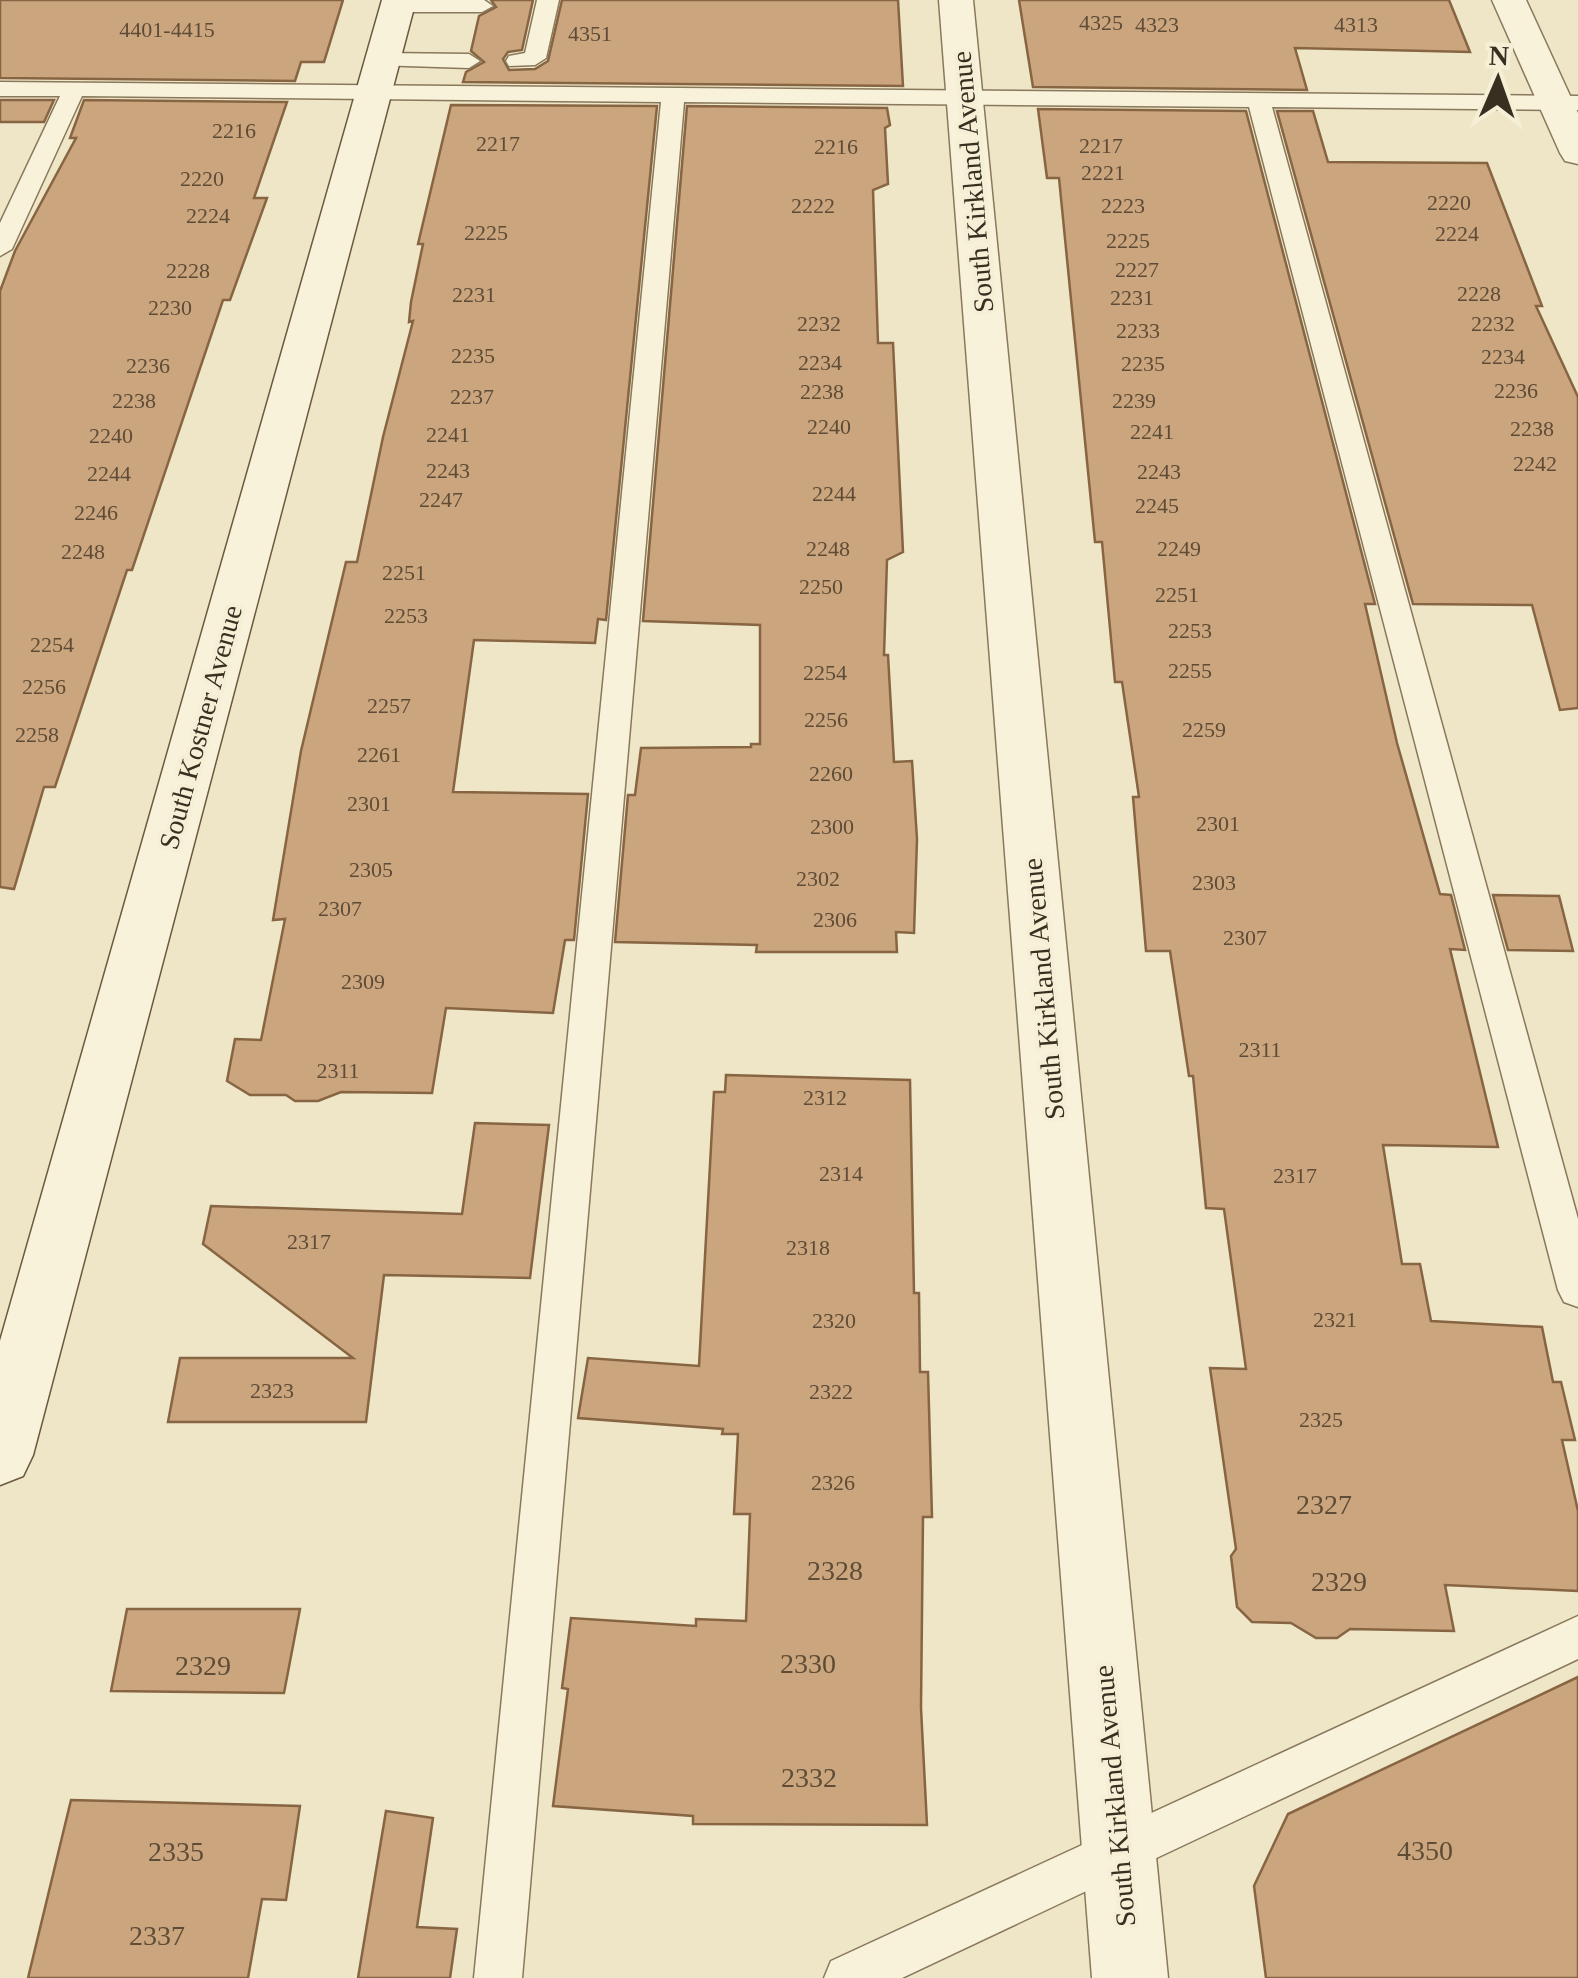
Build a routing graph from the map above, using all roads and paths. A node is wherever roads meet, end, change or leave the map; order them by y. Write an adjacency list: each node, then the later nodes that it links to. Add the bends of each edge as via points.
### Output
1 (956, 0): 9 (street, South Kirkland Avenue)
2 (1509, 0): 11 (street)
3 (399, 3): 4 (lane); 5 (street, South Kostner Avenue)
4 (466, 33): 5 (lane)
5 (379, 75): 7 (lane); 8 (lane); 15 (street, South Kostner Avenue)
6 (0, 89): 7 (lane)
7 (74, 90): 13 (lane)
8 (673, 94): 9 (lane); 18 (lane)
9 (964, 97): 10 (lane); 17 (street, South Kirkland Avenue)
10 (1258, 100): 11 (lane); 14 (lane)
11 (1567, 103): 12 (street)
12 (1578, 154)
13 (0, 249)
14 (1578, 1290)
15 (0, 1455)
16 (1578, 1637): 17 (lane)
17 (1118, 1851): 19 (lane); 20 (street, South Kirkland Avenue)
18 (498, 1978)
19 (848, 1978)
20 (1130, 1978)

